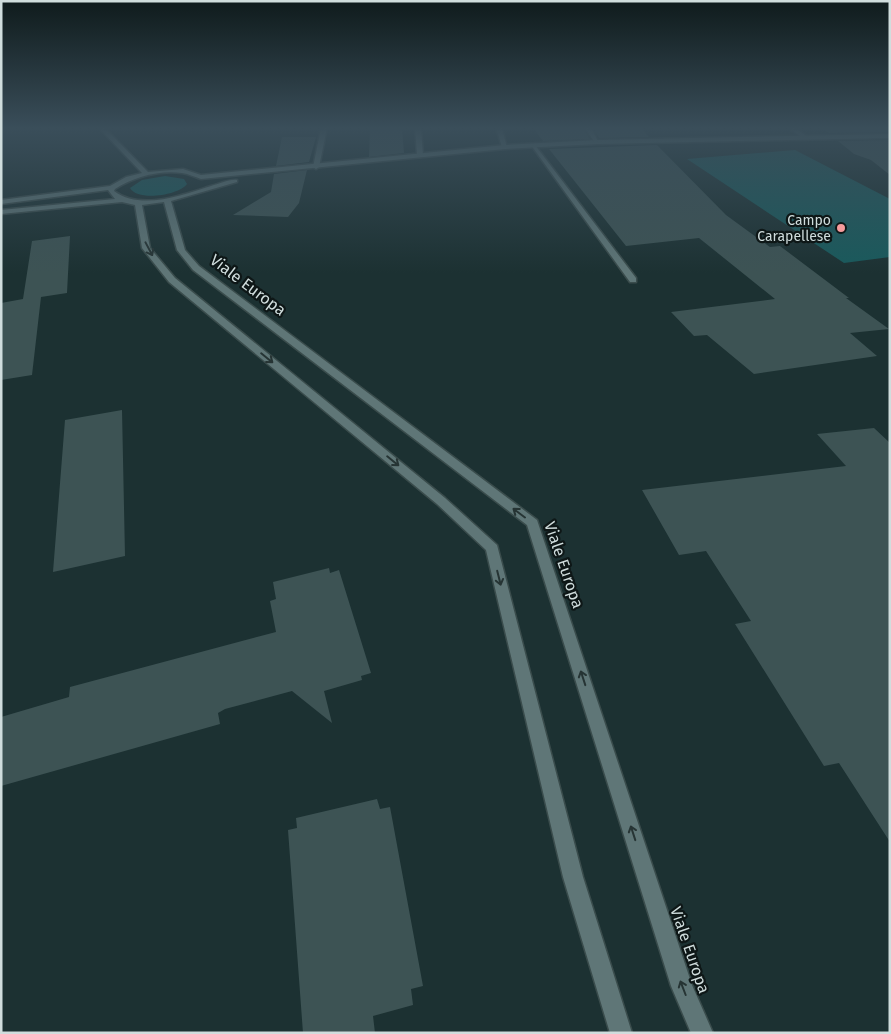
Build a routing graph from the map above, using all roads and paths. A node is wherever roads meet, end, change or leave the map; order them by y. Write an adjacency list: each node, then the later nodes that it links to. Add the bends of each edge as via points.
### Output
1 (134, 176): 6 (street)
2 (210, 176): 5 (street)
3 (265, 176): 7 (street)
4 (555, 176): 13 (street)
5 (201, 177): 7 (street, via 202,186)
6 (112, 188): 8 (street, via 114,196); 10 (street)
7 (196, 191): 9 (street)
8 (122, 200): 11 (street); 12 (street)
9 (168, 200): 11 (street); 15 (street, Viale Europa, one-way to 9, via 682,986 533,524 196,268 181,250)
10 (1, 202)
11 (138, 202): 14 (street, one-way to 14, via 146,248 172,280 441,501 492,548 573,877)
12 (1, 212)
13 (632, 280)
14 (621, 1033)
15 (702, 1033)

